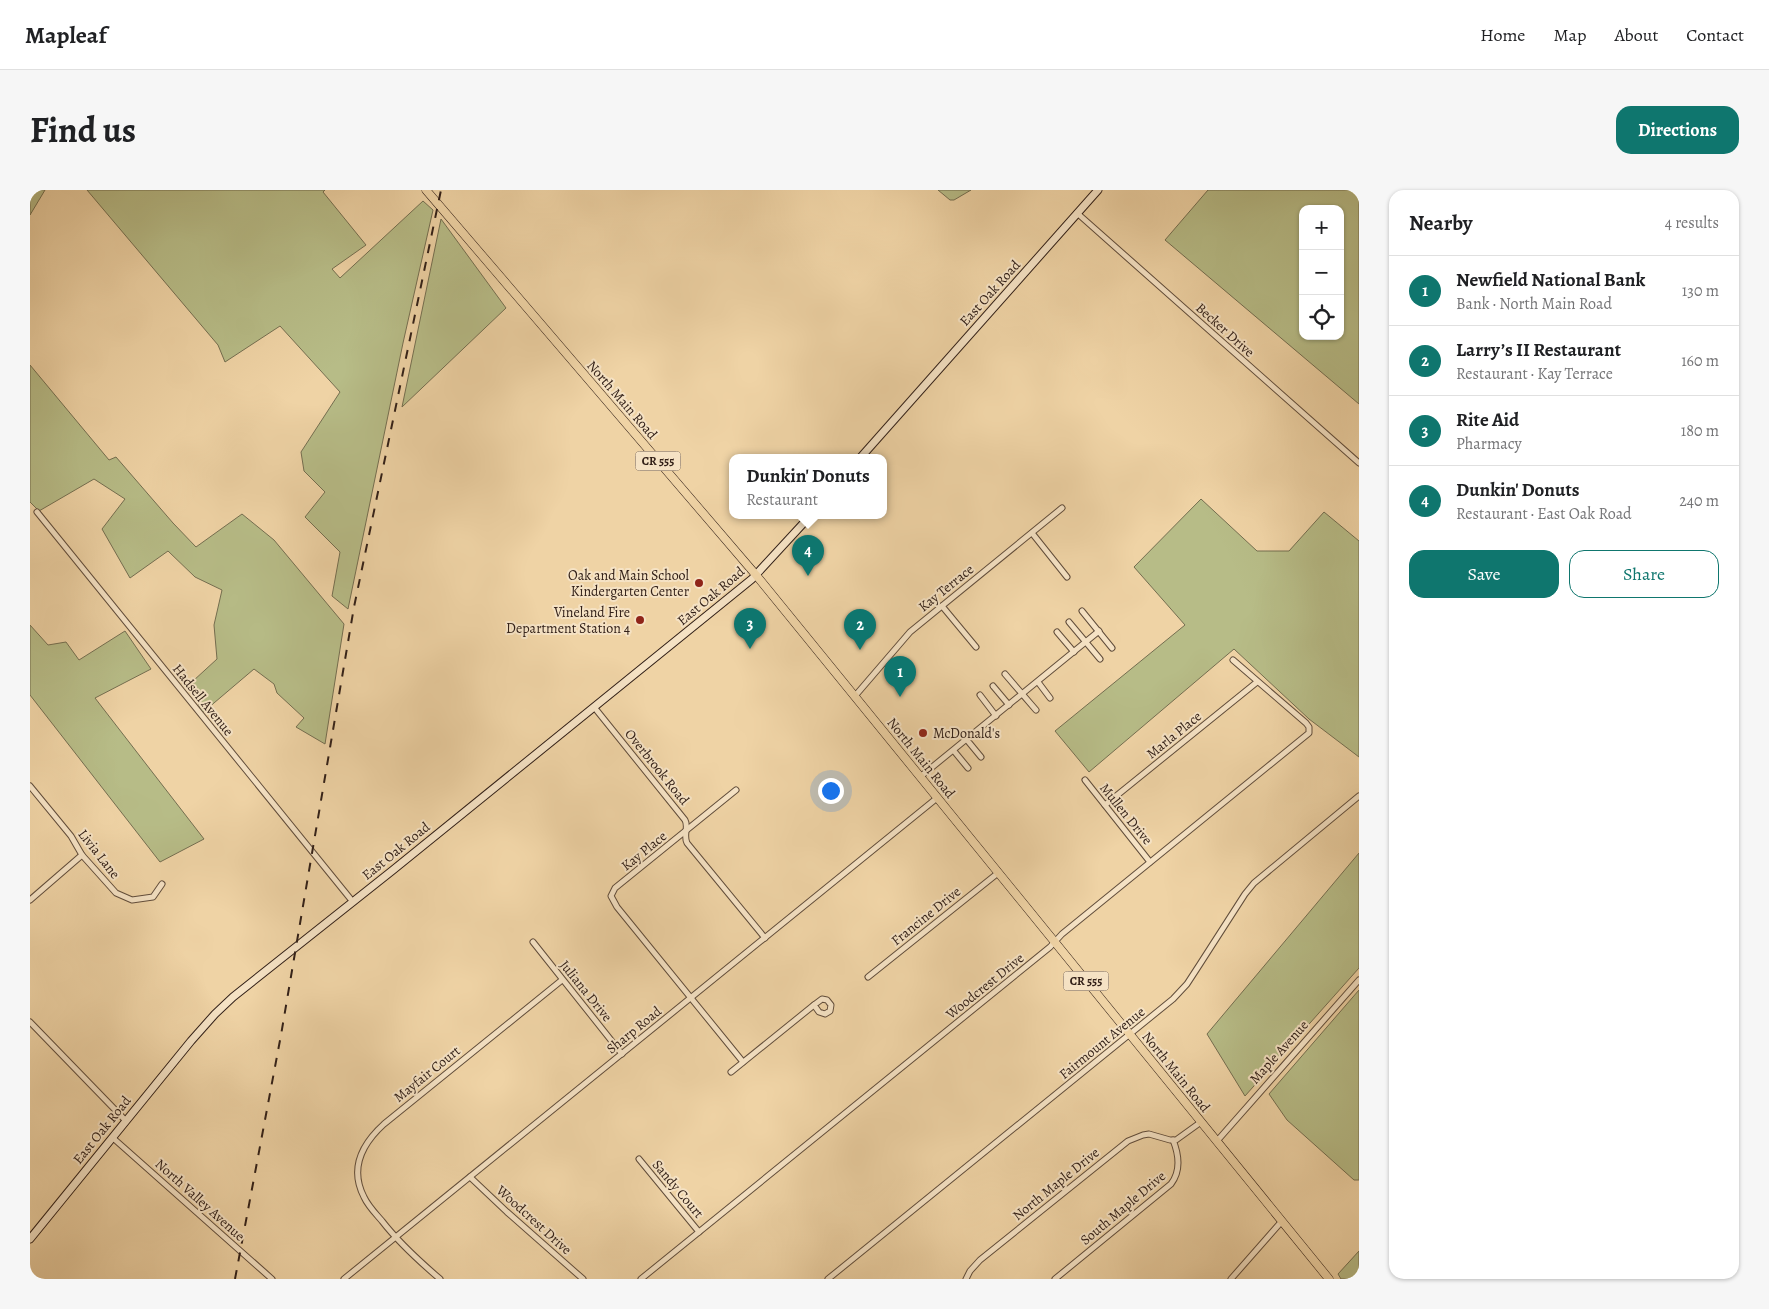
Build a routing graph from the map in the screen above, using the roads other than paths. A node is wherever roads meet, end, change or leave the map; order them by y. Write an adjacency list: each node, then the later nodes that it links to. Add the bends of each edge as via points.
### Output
1 (426, 190): 10 (main road, North Main Road / CR 555)
2 (1098, 190): 3 (street, East Oak Road)
3 (1077, 213): 4 (street, East Oak Road); 5 (street, Becker Drive)
4 (864, 454)
5 (1359, 463)
6 (1062, 508): 9 (street, Kay Terrace)
7 (37, 512): 52 (street, Hadsell Avenue)
8 (807, 519): 10 (street, East Oak Road)
9 (1032, 533): 11 (street); 12 (street, Kay Terrace)
10 (756, 575): 29 (main road, North Main Road / CR 555); 32 (street, East Oak Road)
11 (1067, 577)
12 (942, 606): 18 (street); 29 (street, Kay Terrace, via 910,632)
13 (1082, 611): 16 (street)
14 (1069, 622): 17 (street)
15 (1056, 632): 20 (street)
16 (1099, 632): 17 (street); 19 (street)
17 (1086, 642): 20 (street); 21 (street)
18 (976, 647)
19 (1112, 648)
20 (1074, 652): 24 (street)
21 (1100, 659)
22 (1233, 660): 25 (street)
23 (1005, 674): 27 (street)
24 (1038, 682): 27 (street); 30 (street)
25 (1257, 682): 45 (street, Marla Place); 48 (street, Woodcrest Drive, via 1306,723 1309,733)
26 (993, 686): 31 (street)
27 (1023, 694): 31 (street); 33 (street)
28 (980, 695): 34 (street)
29 (855, 696): 39 (main road, North Main Road / CR 555)
30 (1050, 698)
31 (1009, 705): 34 (street)
32 (594, 707): 46 (street, Overbrook Road, via 685,820); 52 (street, East Oak Road)
33 (1036, 710)
34 (996, 716): 35 (street)
35 (967, 740): 36 (street); 37 (street)
36 (954, 750): 38 (street); 39 (street)
37 (981, 757)
38 (968, 768)
39 (920, 777): 44 (main road, North Main Road / CR 555)
40 (1085, 780): 45 (street, Mullen Drive)
41 (30, 786): 47 (street, Livia Lane, via 71,836)
42 (736, 790): 46 (street, Kay Place)
43 (1359, 796): 62 (street, Fairmount Avenue, via 1254,883 1187,984)
44 (937, 798): 49 (main road, North Main Road / CR 555); 53 (street, Sharp Road)
45 (1105, 806): 48 (street, Mullen Drive)
46 (686, 831): 53 (street, Overbrook Road, via 687,843); 59 (street, Kay Place, via 612,892 612,900)
47 (82, 855): 50 (street, Livia Lane, via 116,893 132,900 153,897); 51 (street)
48 (1150, 862): 55 (street, Woodcrest Drive)
49 (998, 873): 55 (main road, North Main Road / CR 555); 56 (street, Francine Drive)
50 (162, 884)
51 (30, 900)
52 (353, 902): 66 (street, East Oak Road, via 215,1014)
53 (765, 938): 59 (street, Sharp Road)
54 (533, 942): 57 (street, Juliana Drive)
55 (1054, 942): 62 (main road, North Main Road / CR 555); 74 (street, Woodcrest Drive)
56 (868, 977)
57 (562, 980): 63 (street, Juliana Drive); 75 (street, Mayfair Court, via 372,1135 363,1149 358,1179 364,1197)
58 (1359, 980): 70 (street, Maple Avenue)
59 (691, 998): 63 (street, Sharp Road); 64 (street)
60 (814, 1005): 64 (street)
61 (30, 1022): 66 (street)
62 (1129, 1035): 67 (main road, North Main Road / CR 555); 82 (street, Fairmount Avenue)
63 (622, 1054): 72 (street, Sharp Road)
64 (743, 1062): 65 (street)
65 (731, 1072)
66 (126, 1121): 68 (street, East Oak Road)
67 (1201, 1122): 69 (street); 70 (main road, North Main Road / CR 555)
68 (113, 1138): 76 (street, East Oak Road); 77 (street, North Valley Avenue)
69 (1173, 1140): 83 (street, North Maple Drive, via 1149,1134 1128,1141 980,1260); 84 (street, South Maple Drive, via 1178,1172 1171,1184)
70 (1217, 1141): 73 (main road, North Main Road / CR 555)
71 (639, 1159): 74 (street, Sandy Court)
72 (470, 1177): 75 (street, Sharp Road); 80 (street, Woodcrest Drive)
73 (1282, 1221): 85 (street); 86 (main road, North Main Road / CR 555)
74 (699, 1232): 81 (street, Woodcrest Drive)
75 (396, 1238): 78 (street, Sharp Road); 79 (street, Mayfair Court)
76 (30, 1239)
77 (272, 1279)
78 (344, 1279)
79 (440, 1279)
80 (582, 1279)
81 (641, 1279)
82 (828, 1279)
83 (966, 1279)
84 (1055, 1279)
85 (1231, 1279)
86 (1329, 1279)

